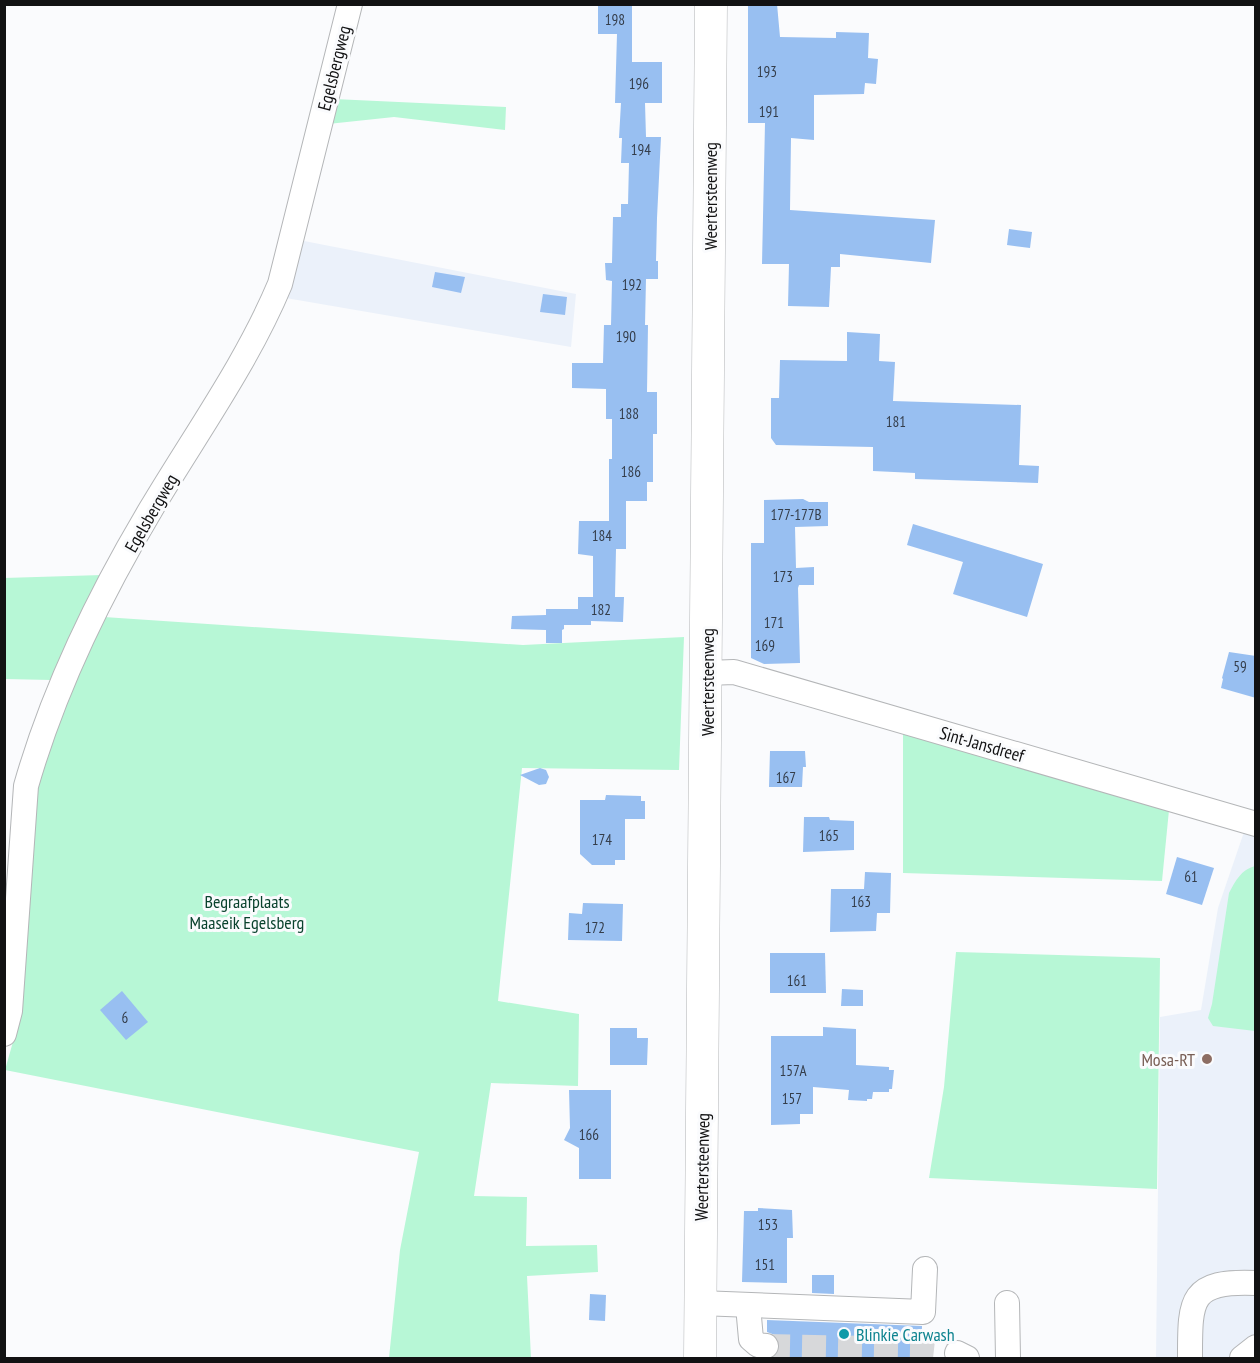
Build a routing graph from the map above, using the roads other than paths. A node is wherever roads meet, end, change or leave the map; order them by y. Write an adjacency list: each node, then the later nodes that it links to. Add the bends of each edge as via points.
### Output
1 (350, 4): 5 (street, Egelsbergweg, via 276,294 233,376 150,511 86,629 58,689 34,757 26,786 10,1011)
2 (711, 4): 3 (main road, Weertersteenweg)
3 (707, 673): 4 (street, Sint-Jansdreef, via 734,672); 8 (main road, Weertersteenweg)
4 (1256, 824)
5 (4, 1034)
6 (925, 1269): 10 (street, via 923,1312)
7 (1254, 1284): 15 (street, via 1221,1283 1198,1297 1190,1320)
8 (700, 1303): 10 (street); 13 (main road, Weertersteenweg)
9 (1008, 1303): 14 (street)
10 (748, 1306): 11 (street, via 750,1339)
11 (766, 1346)
12 (1256, 1347): 16 (street)
13 (700, 1359)
14 (1008, 1359)
15 (1190, 1359)
16 (1242, 1359)

